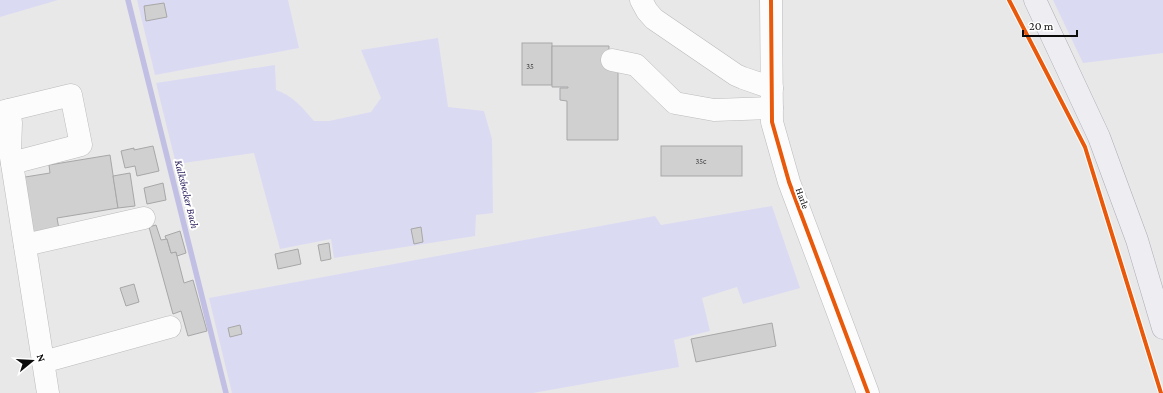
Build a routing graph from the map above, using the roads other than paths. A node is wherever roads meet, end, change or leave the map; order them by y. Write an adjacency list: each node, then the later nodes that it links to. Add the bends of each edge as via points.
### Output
1 (641, 0): 5 (street, via 654,20)
2 (771, 0): 5 (street, Harle)
3 (1035, 0): 11 (main road, via 1099,137 1137,240)
4 (612, 60): 5 (street, via 636,65 675,103 714,110)
5 (772, 98): 14 (street, Harle, via 772,122 789,182)
6 (4, 111): 7 (street, via 11,123); 7 (street, via 71,95 82,145)
7 (12, 163): 9 (street)
8 (144, 218): 9 (street)
9 (25, 245): 12 (street)
10 (170, 327): 12 (street)
11 (1163, 328)
12 (43, 362): 13 (street)
13 (48, 393)
14 (868, 393)

